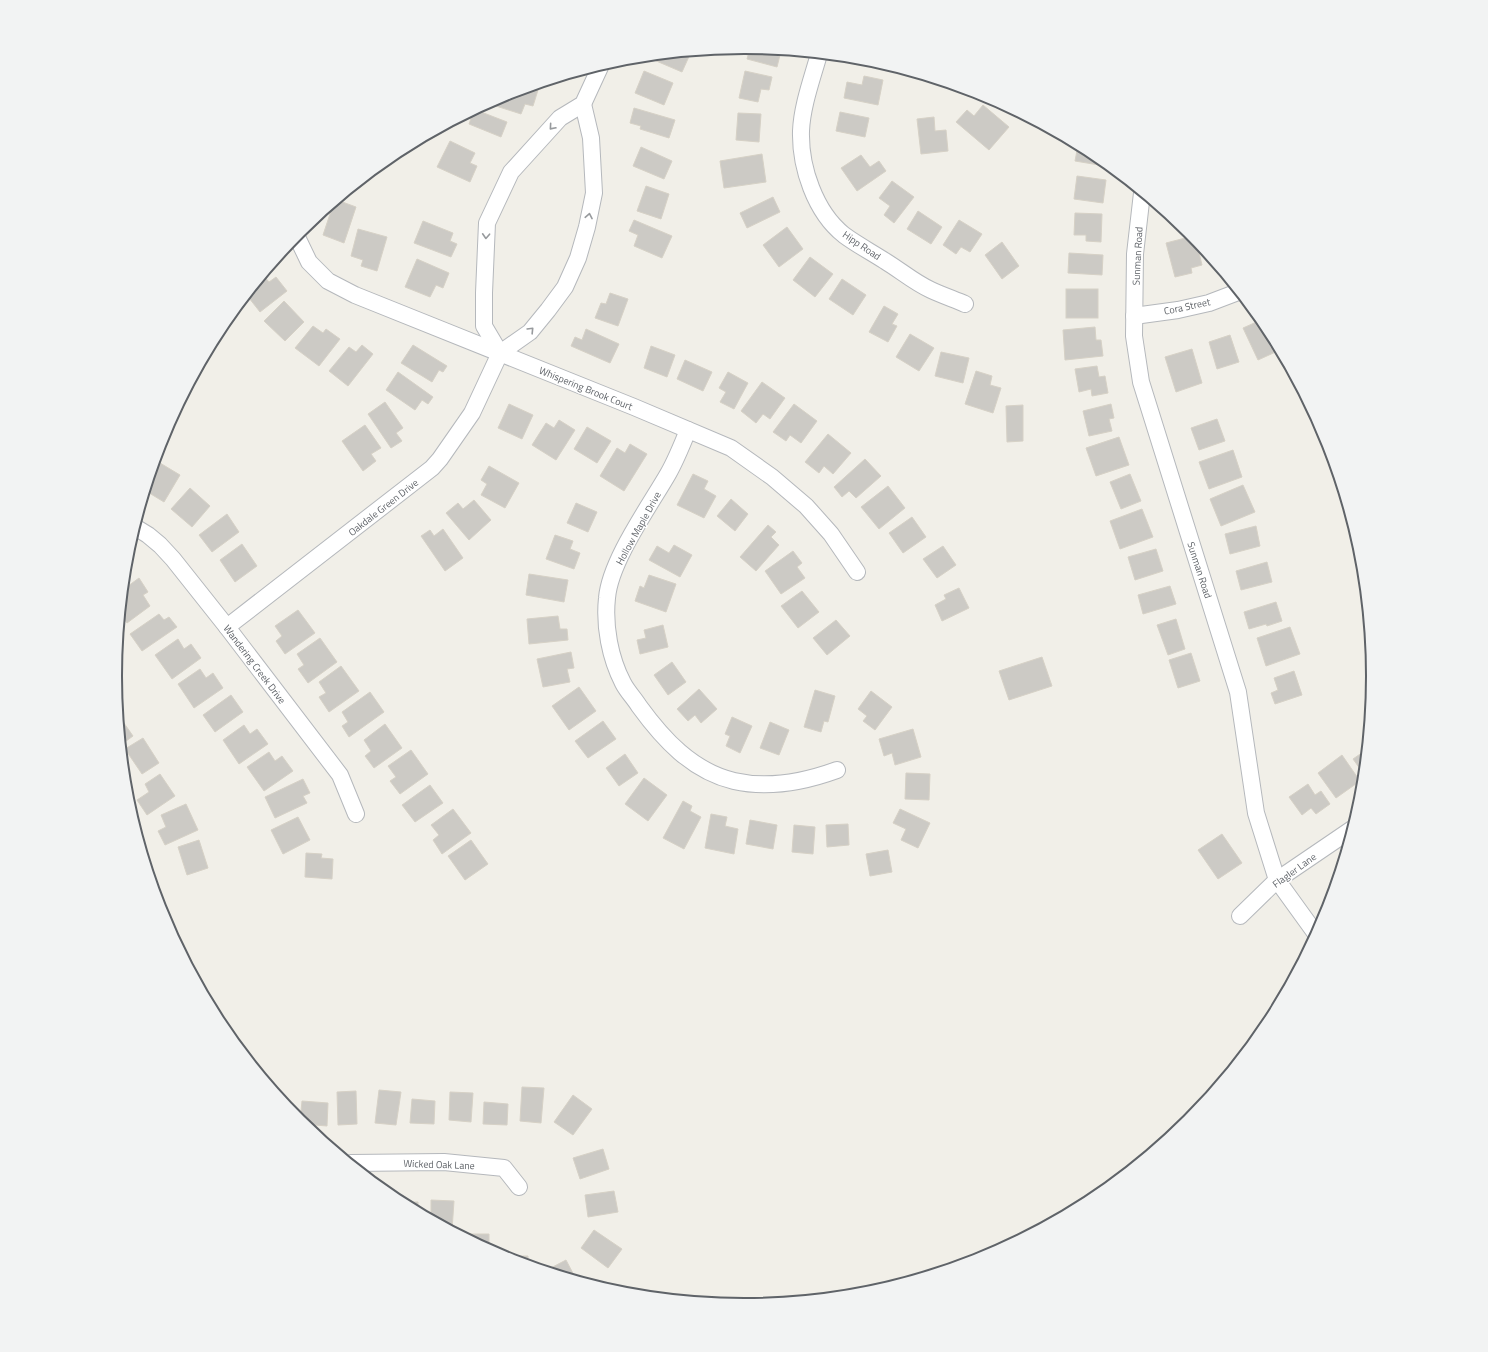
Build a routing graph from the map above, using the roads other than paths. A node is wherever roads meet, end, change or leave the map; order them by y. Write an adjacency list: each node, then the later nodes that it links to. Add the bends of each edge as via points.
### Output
1 (818, 58): 7 (street, Hipp Road, via 801,131 806,172 819,206 843,234 930,290)
2 (598, 72): 3 (street)
3 (583, 104): 9 (street, Oakdale Green Drive, one-way to 3, via 530,332 544,315 565,287 578,258 594,193 592,138); 9 (street, one-way to 9, via 560,118 511,172 487,223 484,326)
4 (1141, 198): 8 (street, Sunman Road, via 1135,254)
5 (299, 241): 9 (street, Whispering Brook Court, via 309,262 328,281 355,295)
6 (1234, 293): 8 (street, Cora Street, via 1186,308)
7 (965, 304)
8 (1134, 316): 17 (street, Sunman Road, via 1134,336 1141,382 1238,692 1256,813)
9 (500, 353): 10 (street, Whispering Brook Court); 13 (street, Oakdale Green Drive, via 472,413 432,468)
10 (688, 430): 12 (street, Whispering Brook Court, via 731,448 772,477 806,506 831,534); 14 (street, Hollow Maple Drive, via 669,472 627,544 614,571 607,597 606,622 609,643 623,684 666,740 686,758 710,772 733,781 762,784 791,783)
11 (140, 530): 13 (street, Wandering Creek Drive, via 160,545)
12 (857, 572)
13 (227, 627): 15 (street, Wandering Creek Drive, via 340,774)
14 (837, 770)
15 (356, 814)
16 (1346, 833): 17 (street, Flagler Lane)
17 (1277, 880): 18 (street, Flagler Lane); 19 (street, Sunman Road)
18 (1240, 916)
19 (1312, 929)
20 (357, 1163): 21 (street, Wicked Oak Lane, via 444,1162 504,1168)
21 (519, 1187)

